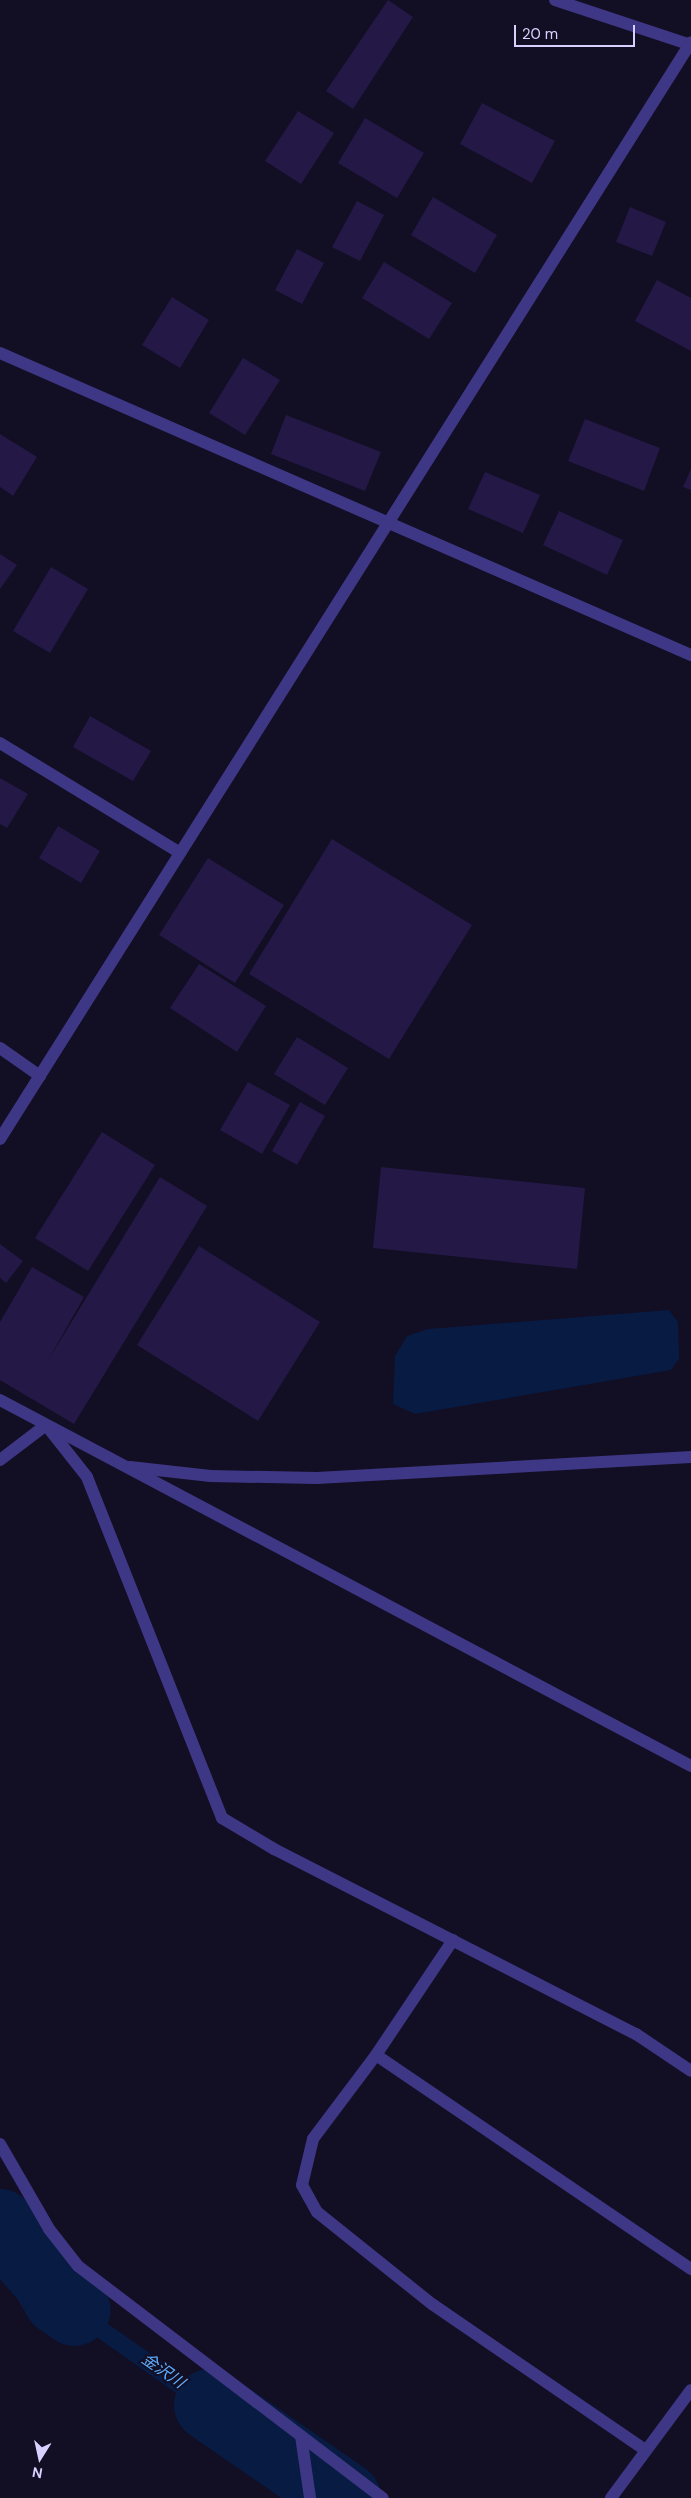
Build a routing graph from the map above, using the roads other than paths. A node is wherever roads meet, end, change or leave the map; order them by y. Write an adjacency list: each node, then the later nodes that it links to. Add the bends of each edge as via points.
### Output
1 (555, 0): 2 (street)
2 (690, 44): 4 (street)
3 (0, 353): 4 (street)
4 (387, 525): 5 (street); 7 (street)
5 (691, 655)
6 (0, 743): 7 (street)
7 (180, 853): 9 (street)
8 (0, 1048): 9 (street)
9 (40, 1076): 10 (street)
10 (0, 1139)
11 (0, 1400): 12 (street)
12 (46, 1425): 14 (street); 15 (street); 17 (street, via 88,1477 222,1818 274,1849)
13 (691, 1457): 15 (street, via 317,1478 210,1476)
14 (0, 1460)
15 (121, 1466): 16 (street)
16 (691, 1766)
17 (453, 1940): 18 (street); 19 (street, via 636,2034)
18 (376, 2055): 21 (street); 24 (street, via 313,2138 302,2185 317,2212 432,2304)
19 (691, 2071)
20 (0, 2144): 23 (street, via 49,2229 78,2266)
21 (691, 2269)
22 (691, 2390): 24 (street)
23 (300, 2436): 25 (street); 26 (street)
24 (645, 2450): 27 (street)
25 (310, 2498)
26 (383, 2498)
27 (612, 2498)

